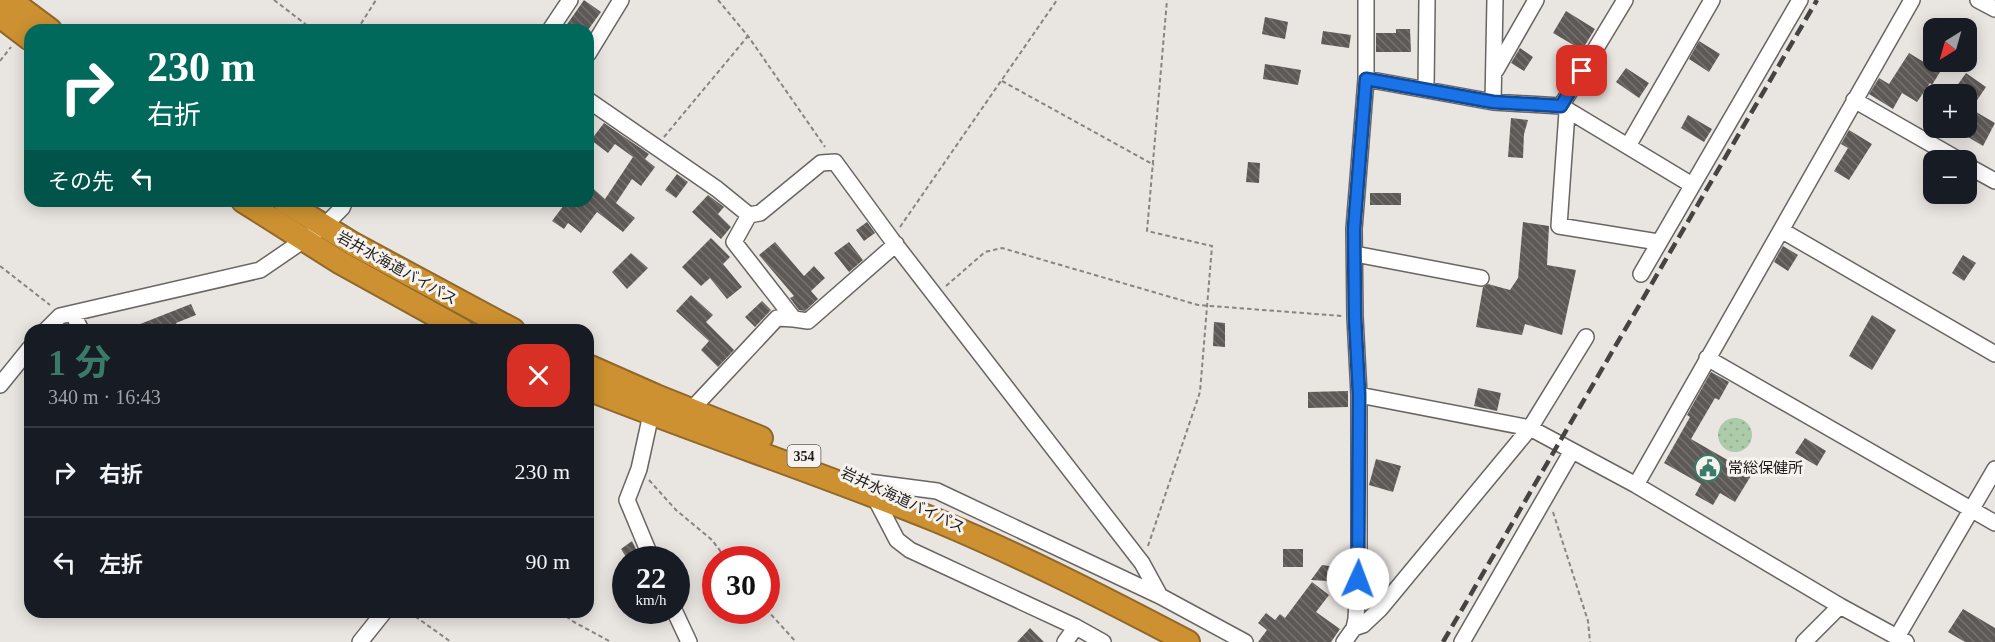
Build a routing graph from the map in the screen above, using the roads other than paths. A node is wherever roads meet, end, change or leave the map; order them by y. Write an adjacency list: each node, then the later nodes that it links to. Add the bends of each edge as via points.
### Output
1 (10, 0): 15 (highway)
2 (570, 0): 16 (street)
3 (621, 0): 18 (street)
4 (1366, 0): 20 (street)
5 (1427, 0): 21 (street)
6 (1495, 0): 19 (street)
7 (1536, 0): 19 (street)
8 (1624, 0): 25 (street)
9 (1712, 0): 26 (street)
10 (1912, 0): 22 (street)
11 (1978, 0): 13 (street)
12 (1798, 1): 30 (street)
13 (1995, 9)
14 (0, 16): 17 (highway)
15 (42, 24)
16 (554, 24)
17 (24, 34)
18 (594, 44)
19 (1494, 73): 23 (street)
20 (1366, 79): 21 (street); 40 (street)
21 (1426, 89): 23 (street)
22 (1854, 100): 27 (street); 36 (street)
23 (1493, 102): 25 (street)
24 (594, 104): 34 (street)
25 (1564, 109): 26 (street); 39 (street, via 1558,226)
26 (1628, 146): 30 (street)
27 (1942, 150)
28 (1977, 171): 29 (street)
29 (1995, 181)
30 (1692, 185): 39 (street)
31 (252, 207): 37 (highway, 岩井水海道バイパス)
32 (293, 207): 35 (highway, 岩井水海道バイパス)
33 (342, 207): 35 (street)
34 (749, 215): 38 (street, via 760,213 821,164 835,162); 44 (street, via 734,242)
35 (323, 226): 37 (street); 48 (highway, 岩井水海道バイパス)
36 (1781, 230): 50 (street); 52 (street)
37 (304, 241): 43 (street, via 260,270); 47 (highway, 岩井水海道バイパス)
38 (894, 242): 44 (street, via 808,321); 67 (street, via 1142,563)
39 (1658, 242): 41 (street)
40 (1355, 254): 42 (street); 56 (street)
41 (1641, 274)
42 (1481, 278)
43 (67, 315): 45 (street); 46 (street)
44 (794, 320): 58 (street, via 777,318)
45 (54, 324)
46 (75, 324)
47 (451, 324)
48 (502, 324)
49 (1586, 337): 59 (street)
50 (1995, 354)
51 (24, 355): 54 (street)
52 (1707, 358): 62 (street); 64 (street)
53 (594, 370): 57 (highway, 岩井水海道バイパス / 354)
54 (0, 385)
55 (594, 390): 57 (highway, 岩井水海道バイパス / 354)
56 (1359, 395): 59 (street); 72 (street, via 1359,559)
57 (653, 405): 58 (highway, 岩井水海道バイパス / 354); 63 (highway, 岩井水海道バイパス / 354); 66 (street, via 639,469 627,500)
58 (691, 410): 63 (highway, 岩井水海道バイパス / 354)
59 (1530, 428): 60 (street); 72 (street, via 1380,609)
60 (1572, 451): 62 (street); 81 (street)
61 (1995, 469): 64 (street)
62 (1636, 485): 68 (street)
63 (871, 489): 67 (street, via 937,491); 71 (street, via 897,540 910,550); 78 (highway, 岩井水海道バイパス / 354, via 931,511)
64 (1972, 510): 65 (street); 73 (street)
65 (1995, 523)
66 (646, 546)
67 (1160, 596): 79 (street)
68 (1840, 606): 73 (street); 82 (street)
69 (379, 618): 74 (street)
70 (681, 624): 75 (street)
71 (1076, 627): 76 (street); 77 (street)
72 (1354, 628): 80 (street)
73 (1902, 639)
74 (360, 642)
75 (689, 642)
76 (1065, 642)
77 (1103, 642)
78 (1188, 642)
79 (1245, 642)
80 (1344, 642)
81 (1462, 642)
82 (1804, 642)

